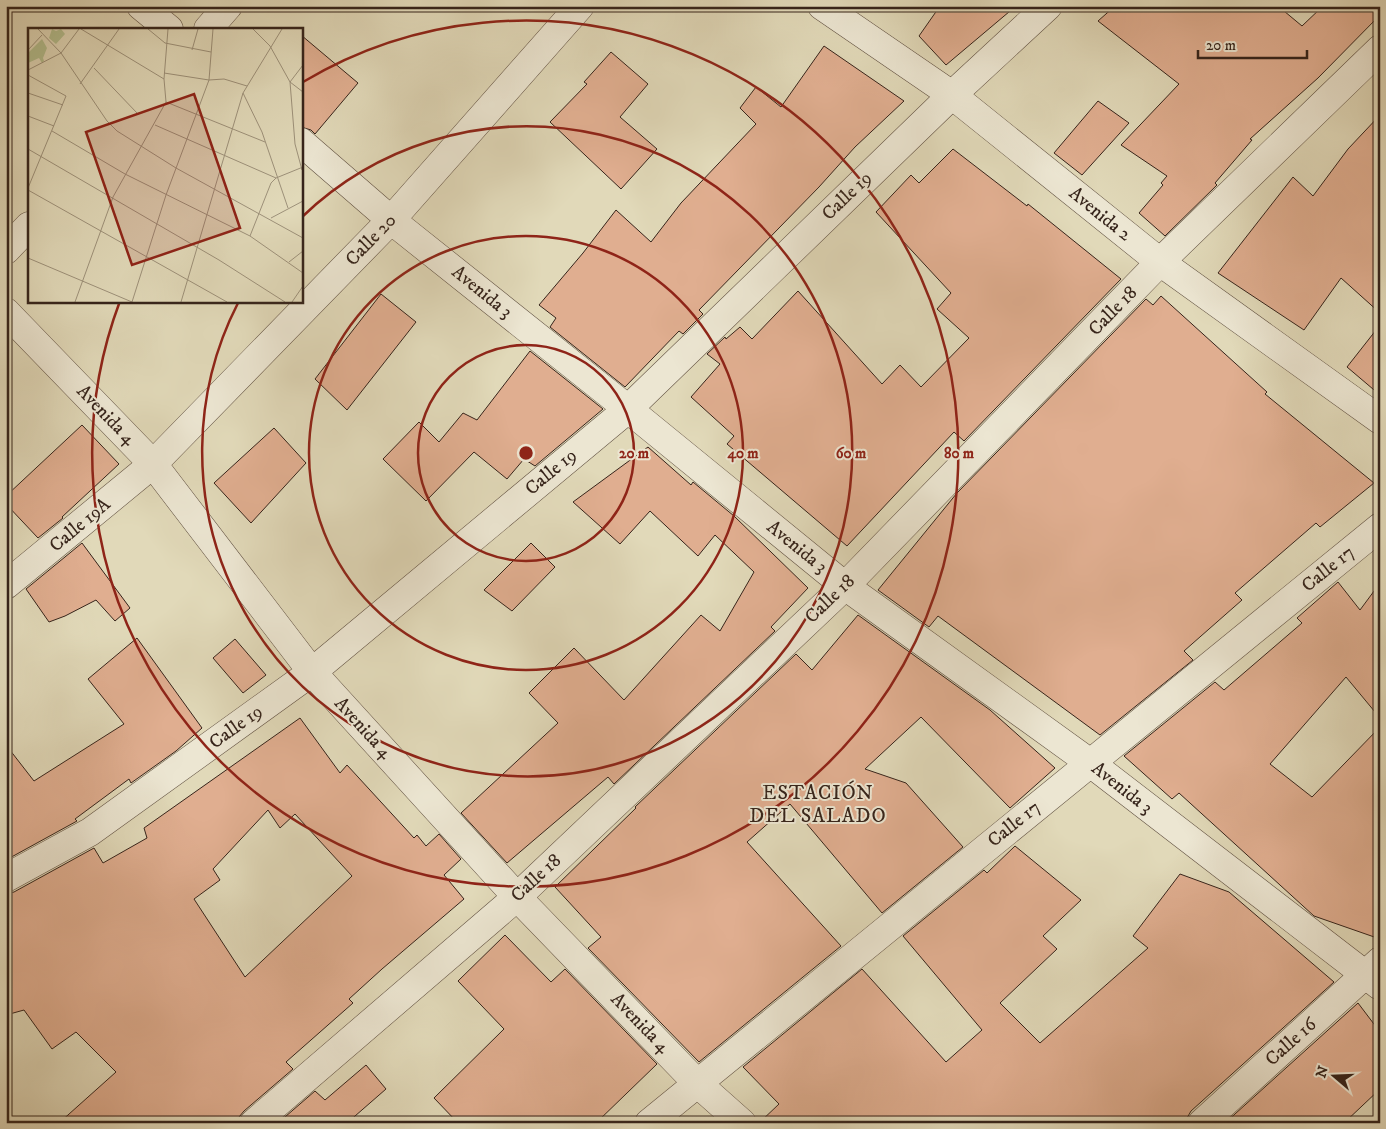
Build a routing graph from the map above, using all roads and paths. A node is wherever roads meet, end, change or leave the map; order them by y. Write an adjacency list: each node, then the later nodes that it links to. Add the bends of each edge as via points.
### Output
1 (141, 6): 6 (street)
2 (228, 6): 7 (street)
3 (580, 6): 11 (street, Calle 20)
4 (822, 6): 9 (street, Avenida 2)
5 (1048, 6): 9 (street, Calle 19)
6 (168, 28)
7 (209, 28)
8 (1380, 49): 14 (street, Calle 18)
9 (952, 95): 14 (street, Avenida 2); 16 (street, Calle 19)
10 (302, 143): 11 (street, Avenida 3)
11 (391, 220): 16 (street, Avenida 3); 18 (street, Calle 20)
12 (28, 227): 13 (street)
13 (6, 250)
14 (1160, 262): 17 (street, Avenida 2); 21 (street, Calle 18)
15 (6, 312): 18 (street, Avenida 4)
16 (628, 408): 21 (street, Avenida 3); 22 (street, Calle 19)
17 (1380, 420)
18 (153, 464): 20 (street, Calle 19A); 22 (street, Avenida 4)
19 (1380, 527): 23 (street, Calle 17)
20 (6, 585)
21 (845, 586): 23 (street, Avenida 3); 25 (street, Calle 18)
22 (312, 672): 24 (street, Calle 19, via 90,832); 25 (street, Avenida 4)
23 (1089, 762): 26 (street, Avenida 3); 27 (street, Calle 17)
24 (6, 878)
25 (517, 897): 27 (street, Avenida 4); 28 (street, Calle 18)
26 (1375, 974): 31 (street, Calle 16)
27 (697, 1083): 29 (street, Calle 17); 30 (street, Avenida 4)
28 (254, 1123)
29 (649, 1123)
30 (742, 1123)
31 (1202, 1123)

